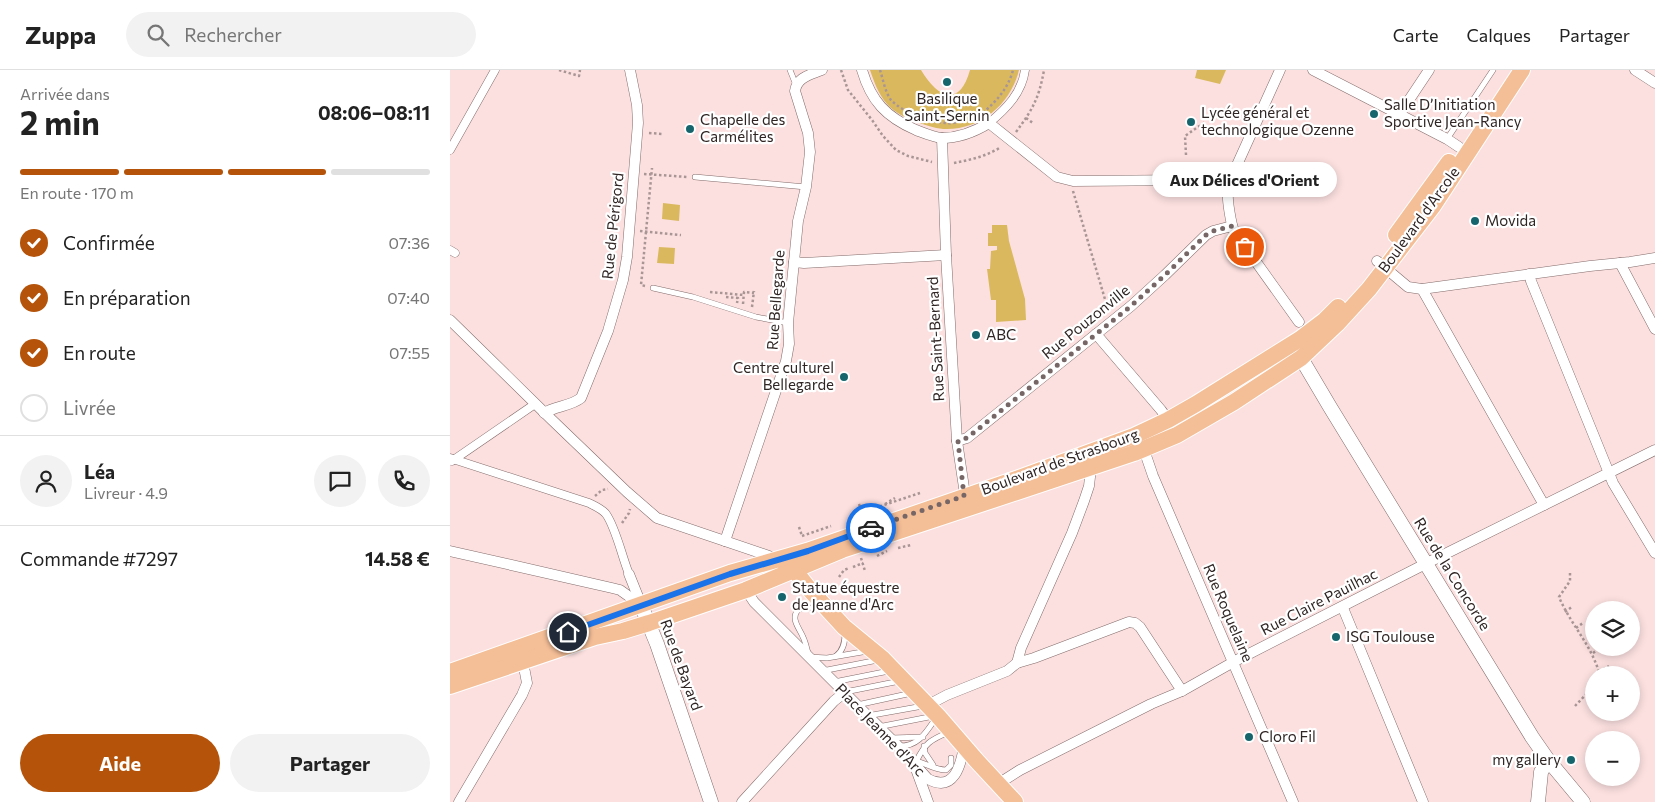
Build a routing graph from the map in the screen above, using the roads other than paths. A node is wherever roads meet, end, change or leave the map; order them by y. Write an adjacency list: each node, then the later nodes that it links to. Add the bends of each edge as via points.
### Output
1 (495, 70): 20 (street)
2 (630, 70): 40 (street, Rue de Périgord, via 638,123 623,280 608,331 581,398)
3 (790, 70): 15 (lane)
4 (822, 70): 15 (street, via 801,79)
5 (862, 70): 18 (street, via 868,89 888,114 910,128)
6 (1025, 70): 17 (street, via 1018,92)
7 (1280, 70): 23 (street)
8 (1313, 70): 16 (street)
9 (1429, 70): 16 (street)
10 (1493, 70): 19 (lane)
11 (1509, 70): 19 (main road, Boulevard d'Arcole)
12 (1522, 70): 29 (main road, Boulevard d'Arcole, via 1433,206)
13 (1635, 70): 14 (street)
14 (1655, 83)
15 (796, 85): 22 (street, Rue Bellegarde, via 795,92 810,145)
16 (1399, 115): 19 (street)
17 (989, 123): 18 (street, via 963,135); 23 (street, via 1057,177 1073,181 1194,180)
18 (942, 138): 25 (street, Rue Saint-Bernard)
19 (1453, 143): 29 (main road, Boulevard d'Arcole)
20 (450, 150)
21 (695, 177): 22 (lane)
22 (806, 187): 27 (street, Rue Bellegarde, via 798,215)
23 (1228, 191): 24 (street)
24 (1232, 226): 36 (street); 37 (street, Rue Pouzonville, via 1206,235)
25 (946, 255): 27 (street); 42 (street, Rue Saint-Bernard)
26 (1655, 258): 28 (street)
27 (794, 262): 34 (street, Rue Bellegarde)
28 (1620, 263): 30 (street); 35 (street)
29 (1381, 265): 32 (street, via 1408,287); 36 (main road, Boulevard d'Arcole, via 1325,320); 38 (main road, Boulevard d'Arcole, via 1369,289)
30 (1529, 274): 32 (street); 47 (street)
31 (653, 288): 34 (lane)
32 (1422, 289): 49 (street)
33 (450, 320): 39 (street)
34 (788, 323): 50 (street, Rue Bellegarde, via 786,361)
35 (1655, 329)
36 (1306, 330): 38 (street); 41 (main road, Boulevard de Strasbourg)
37 (1096, 334): 41 (street); 42 (street, Rue Pouzonville, via 967,438)
38 (1301, 358): 43 (main road, Boulevard de Strasbourg, via 1177,435); 54 (street, Rue de la Concorde)
39 (535, 404): 40 (street); 45 (street)
40 (544, 413): 50 (street, via 657,518)
41 (1165, 415): 43 (main road, Boulevard de Strasbourg)
42 (958, 441): 48 (street, Rue Saint-Bernard)
43 (1141, 442): 46 (main road, Boulevard de Strasbourg); 66 (street, Rue Roquelaine)
44 (1655, 450): 47 (street, Rue Claire Pauilhac)
45 (451, 460): 56 (street, Rue de Bayard, via 589,503 605,513)
46 (1089, 461): 48 (main road, Boulevard de Strasbourg); 65 (street, via 1089,486)
47 (1609, 473): 49 (street, Rue Claire Pauilhac); 52 (street)
48 (966, 502): 53 (main road, Boulevard de Strasbourg); 55 (main road, Boulevard de Strasbourg)
49 (1544, 505): 54 (street, Rue Claire Pauilhac)
50 (725, 540): 53 (street)
51 (450, 551): 58 (street, via 620,590)
52 (1655, 553)
53 (776, 560): 55 (main road); 58 (main road, Boulevard de Strasbourg)
54 (1427, 564): 60 (street, Rue Claire Pauilhac); 87 (street, Rue de la Concorde)
55 (795, 571): 57 (main road, Boulevard de Strasbourg); 62 (main road)
56 (629, 574): 58 (street, Rue de Bayard)
57 (746, 587): 61 (main road, Boulevard de Strasbourg); 63 (street, Place Jeanne d'Arc, via 754,602)
58 (641, 605): 61 (street, Rue de Bayard); 70 (main road, Boulevard de Strasbourg)
59 (809, 608): 63 (lane, via 799,609 795,618)
60 (1342, 608): 66 (street, Rue Claire Pauilhac); 97 (street)
61 (649, 623): 68 (main road, Boulevard de Strasbourg, via 595,637); 92 (street, Rue de Bayard)
62 (844, 626): 64 (lane, via 843,647); 67 (main road)
63 (809, 657): 64 (lane); 69 (street, Place Jeanne d'Arc)
64 (834, 657): 67 (lane)
65 (1017, 663): 73 (street, via 1129,622 1135,623); 77 (street, via 1007,672 947,695)
66 (1232, 663): 73 (street, Rue Claire Pauilhac); 96 (street, Rue Roquelaine)
67 (888, 665): 69 (lane); 71 (lane); 74 (lane); 75 (main road)
68 (524, 669): 72 (main road, Boulevard de Strasbourg); 91 (street, via 527,683 522,695)
69 (822, 671): 71 (street, Place Jeanne d'Arc)
70 (450, 672)
71 (834, 682): 74 (street, Place Jeanne d'Arc)
72 (450, 686)
73 (1182, 691): 90 (street, Rue Claire Pauilhac, via 1107,726)
74 (844, 693): 76 (street, Place Jeanne d'Arc); 93 (street)
75 (916, 693): 76 (lane); 77 (main road)
76 (856, 705): 78 (street, Place Jeanne d'Arc)
77 (933, 710): 78 (lane); 79 (lane); 80 (main road); 81 (lane)
78 (867, 716): 79 (street, Place Jeanne d'Arc)
79 (878, 727): 82 (street, Place Jeanne d'Arc)
80 (951, 731): 84 (lane); 85 (main road)
81 (923, 737): 82 (lane); 83 (lane, via 912,745)
82 (889, 738): 83 (street, Place Jeanne d'Arc)
83 (898, 746): 88 (street, Place Jeanne d'Arc)
84 (924, 746): 88 (lane); 89 (lane)
85 (964, 746): 88 (street, Place Jeanne d'Arc, via 961,765 947,781 940,783 928,779); 90 (main road)
86 (951, 758): 89 (lane, via 951,765 946,770)
87 (1548, 760): 98 (street, via 1541,772); 99 (street, Rue de la Concorde)
88 (913, 762): 89 (lane); 94 (street)
89 (933, 766)
90 (998, 784): 95 (main road)
91 (459, 802)
92 (711, 802)
93 (742, 802)
94 (928, 802)
95 (1015, 802)
96 (1293, 802)
97 (1422, 802)
98 (1538, 802)
99 (1583, 802)

